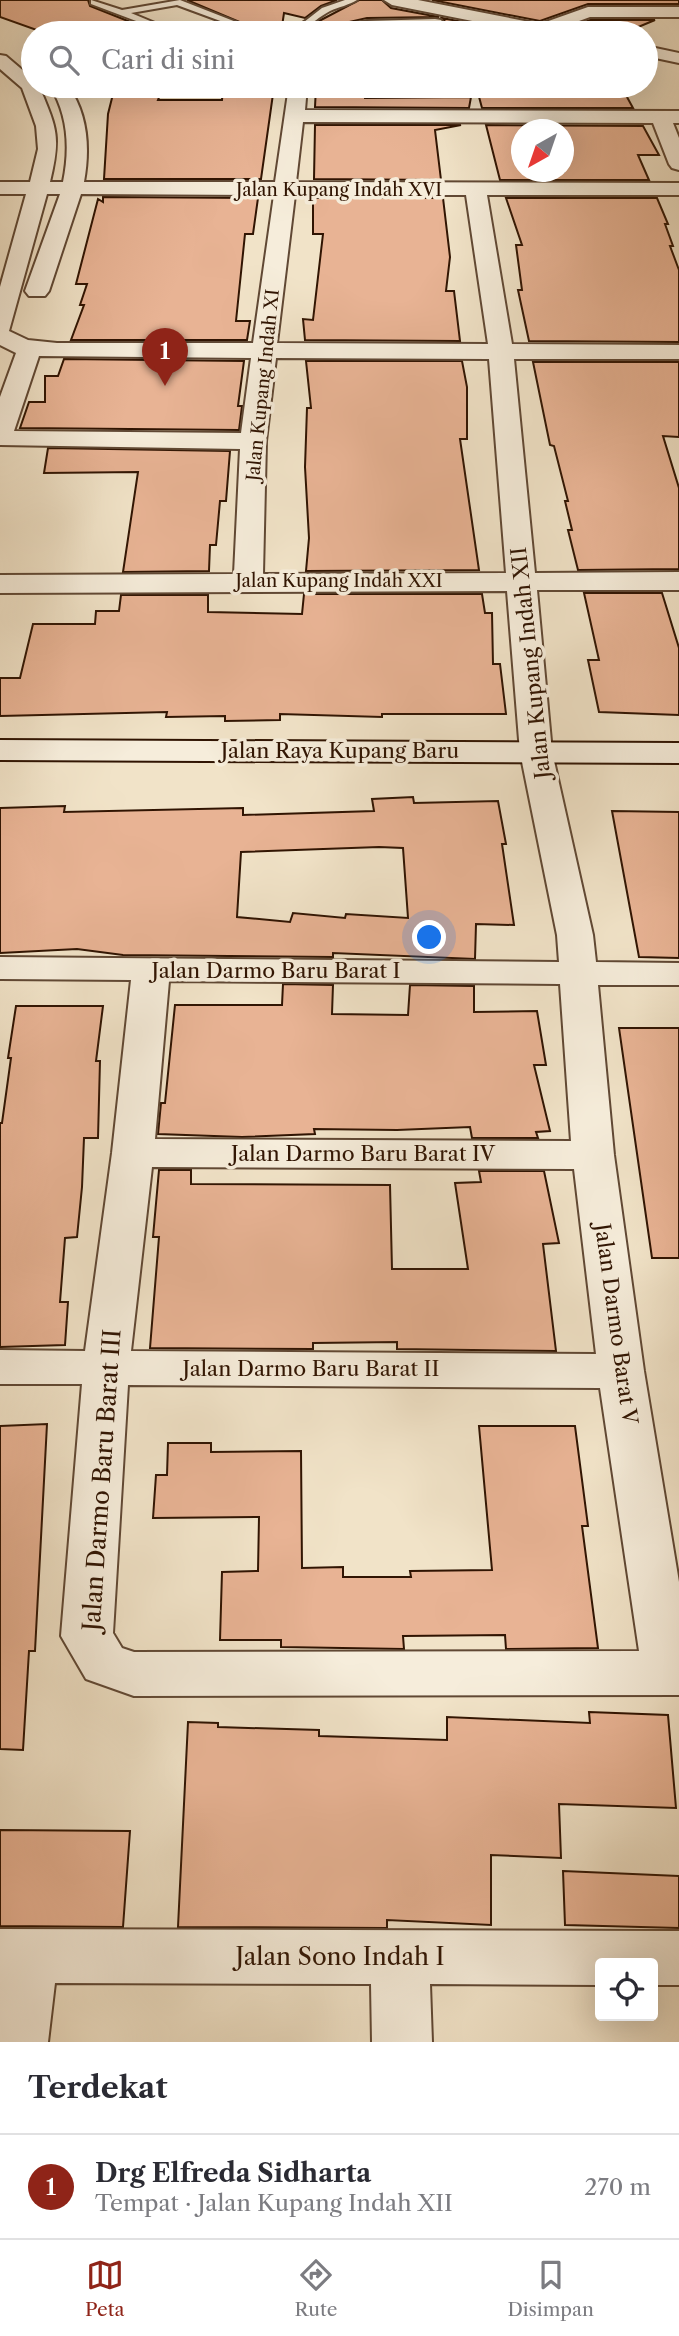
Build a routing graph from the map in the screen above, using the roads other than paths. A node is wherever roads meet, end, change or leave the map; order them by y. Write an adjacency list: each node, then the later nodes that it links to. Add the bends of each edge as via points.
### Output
1 (155, 0): 9 (lane)
2 (353, 0): 18 (lane, via 325,10)
3 (392, 0): 6 (street)
4 (174, 1): 10 (lane); 11 (lane)
5 (94, 2): 9 (lane)
6 (417, 2): 19 (street)
7 (584, 4): 8 (street); 12 (street); 20 (street)
8 (553, 6)
9 (111, 8): 11 (lane)
10 (191, 8): 13 (lane); 14 (lane)
11 (121, 12): 14 (lane)
12 (679, 12)
13 (219, 18): 16 (lane); 17 (lane)
14 (137, 19): 15 (lane)
15 (142, 21)
16 (202, 21)
17 (227, 21)
18 (311, 21)
19 (496, 21)
20 (563, 21)
21 (658, 54): 22 (street)
22 (679, 58)
23 (0, 61): 24 (street)
24 (21, 76)
25 (38, 98): 32 (street, via 48,149)
26 (65, 98): 33 (street, via 73,113 76,151)
27 (297, 98): 28 (street, Jalan Kupang Indah XI)
28 (295, 116): 29 (street); 35 (street, Jalan Kupang Indah XI)
29 (670, 117): 30 (street)
30 (679, 164)
31 (0, 188): 32 (street, Jalan Kupang Indah XVI)
32 (39, 188): 33 (street, Jalan Kupang Indah XVI); 37 (street)
33 (72, 188): 35 (street, Jalan Kupang Indah XVI); 38 (street)
34 (679, 189): 36 (street, Jalan Kupang Indah XVI)
35 (286, 190): 36 (street, Jalan Kupang Indah XVI); 43 (street, Jalan Kupang Indah XI)
36 (476, 191): 42 (street, Jalan Kupang Indah XII)
37 (28, 231): 38 (street); 39 (street)
38 (57, 232): 40 (street)
39 (15, 271): 40 (street); 41 (street)
40 (42, 271): 41 (street)
41 (17, 330): 43 (street); 45 (street, via 0,433 7,439)
42 (501, 351): 43 (street); 44 (street); 46 (street, Jalan Kupang Indah XII)
43 (266, 352): 45 (street, Jalan Kupang Indah XI)
44 (679, 352)
45 (253, 441): 47 (street, Jalan Kupang Indah XI)
46 (521, 580): 47 (street, Jalan Kupang Indah XXI); 48 (street, Jalan Kupang Indah XXI); 51 (street, Jalan Kupang Indah XII)
47 (248, 581): 49 (street, Jalan Kupang Indah XXI)
48 (679, 581)
49 (0, 584)
50 (0, 750): 51 (street, Jalan Raya Kupang Baru)
51 (536, 752): 52 (street, Jalan Raya Kupang Baru); 55 (street, Jalan Kupang Indah XII, via 575,935)
52 (679, 753)
53 (0, 968): 54 (street, Jalan Darmo Baru Barat I)
54 (151, 970): 55 (street, Jalan Darmo Baru Barat I); 57 (street, Jalan Darmo Baru Barat III)
55 (578, 973): 56 (street, Jalan Darmo Baru Barat I); 58 (street, Jalan Darmo Barat V)
56 (679, 974)
57 (133, 1153): 58 (street, Jalan Darmo Baru Barat IV); 60 (street, Jalan Darmo Baru Barat III)
58 (593, 1155): 61 (street, Jalan Darmo Barat V)
59 (0, 1367): 60 (street, Jalan Darmo Baru Barat II)
60 (106, 1367): 61 (street, Jalan Darmo Baru Barat II); 62 (street, Jalan Darmo Baru Barat III, via 87,1636 104,1664 134,1674)
61 (621, 1371): 62 (street, Jalan Darmo Barat V)
62 (673, 1673)
63 (14, 1956): 64 (street, Jalan Sono Indah I); 66 (street)
64 (400, 1957): 65 (street, Jalan Sono Indah I); 67 (street)
65 (679, 1958)
66 (18, 2042)
67 (402, 2042)

